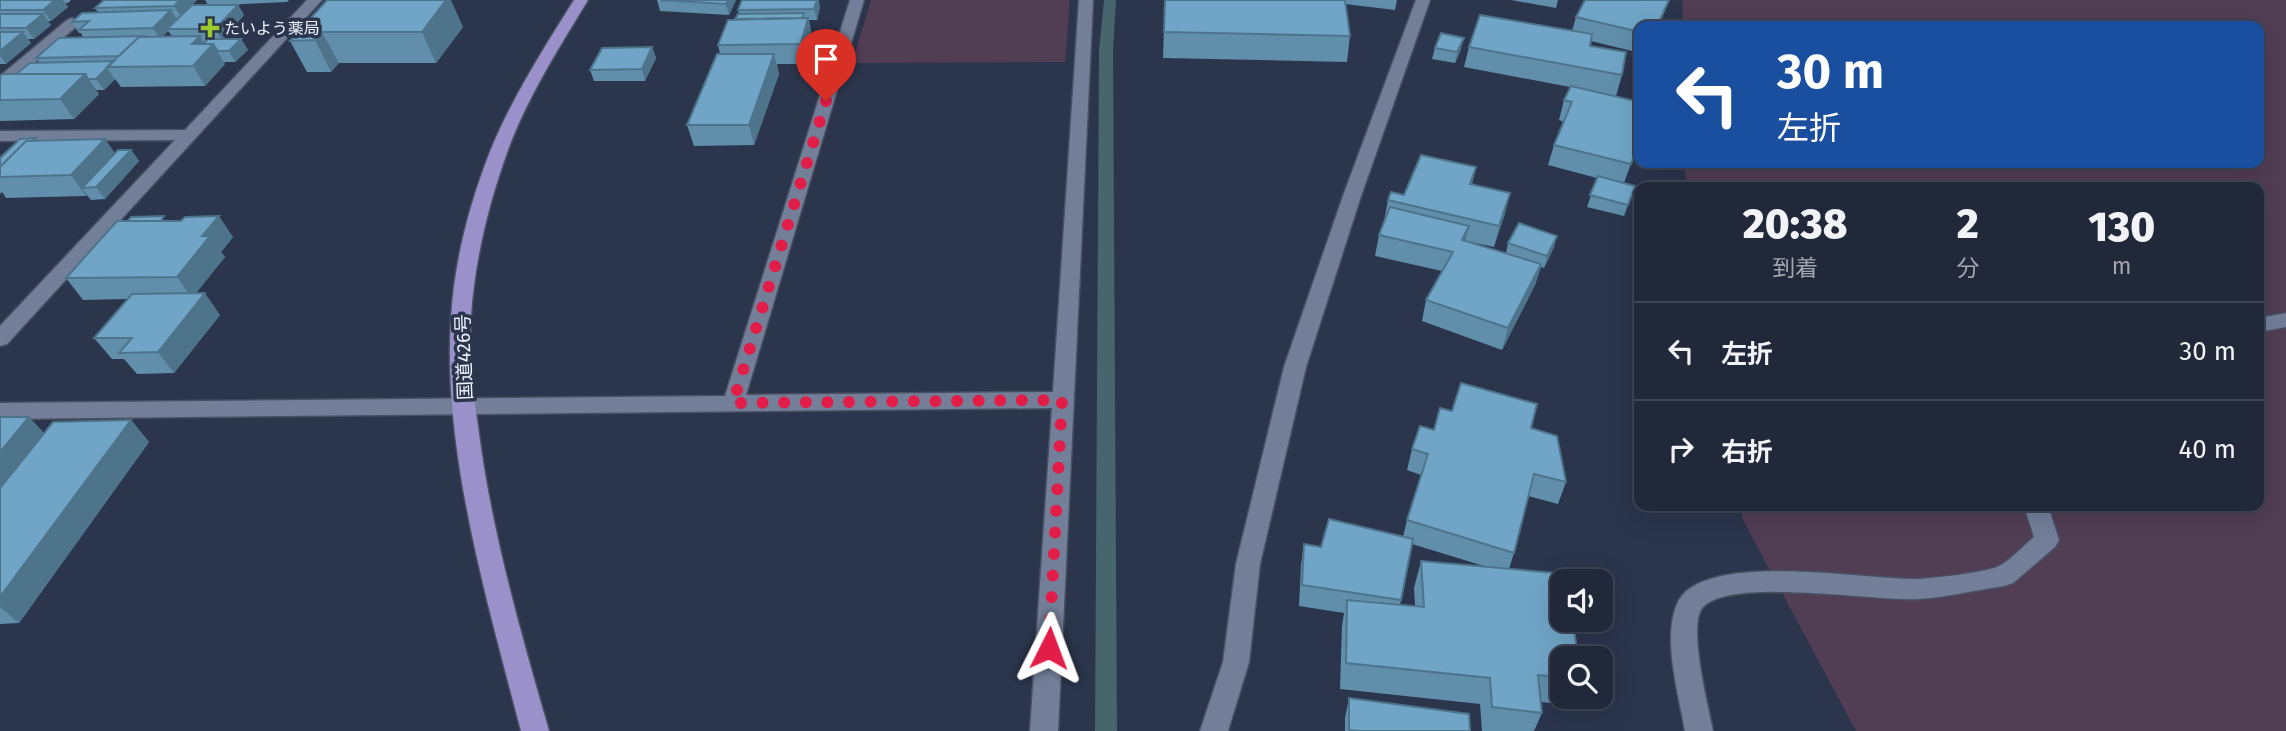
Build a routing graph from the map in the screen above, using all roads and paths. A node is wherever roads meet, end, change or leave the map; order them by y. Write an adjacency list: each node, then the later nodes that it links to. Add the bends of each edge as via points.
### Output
1 (315, 0): 8 (street)
2 (581, 0): 15 (highway, 国道426号, via 519,106 484,198 462,305)
3 (857, 0): 14 (street)
4 (1086, 0): 13 (street)
5 (1423, 0): 20 (street, via 1295,367 1248,564 1236,662)
6 (72, 23): 7 (street)
7 (0, 84)
8 (190, 135): 9 (street); 12 (street)
9 (0, 136)
10 (2286, 320): 11 (street)
11 (2264, 324)
12 (0, 339)
13 (1062, 400): 14 (street); 19 (street)
14 (733, 403): 15 (street)
15 (465, 407): 16 (street); 18 (highway, 国道426号, via 482,531)
16 (0, 411)
17 (2038, 511): 21 (street, via 2047,540 2004,576 1918,589 1751,581 1706,589 1688,607 1684,647)
18 (535, 731)
19 (1044, 731)
20 (1214, 731)
21 (1699, 731)

